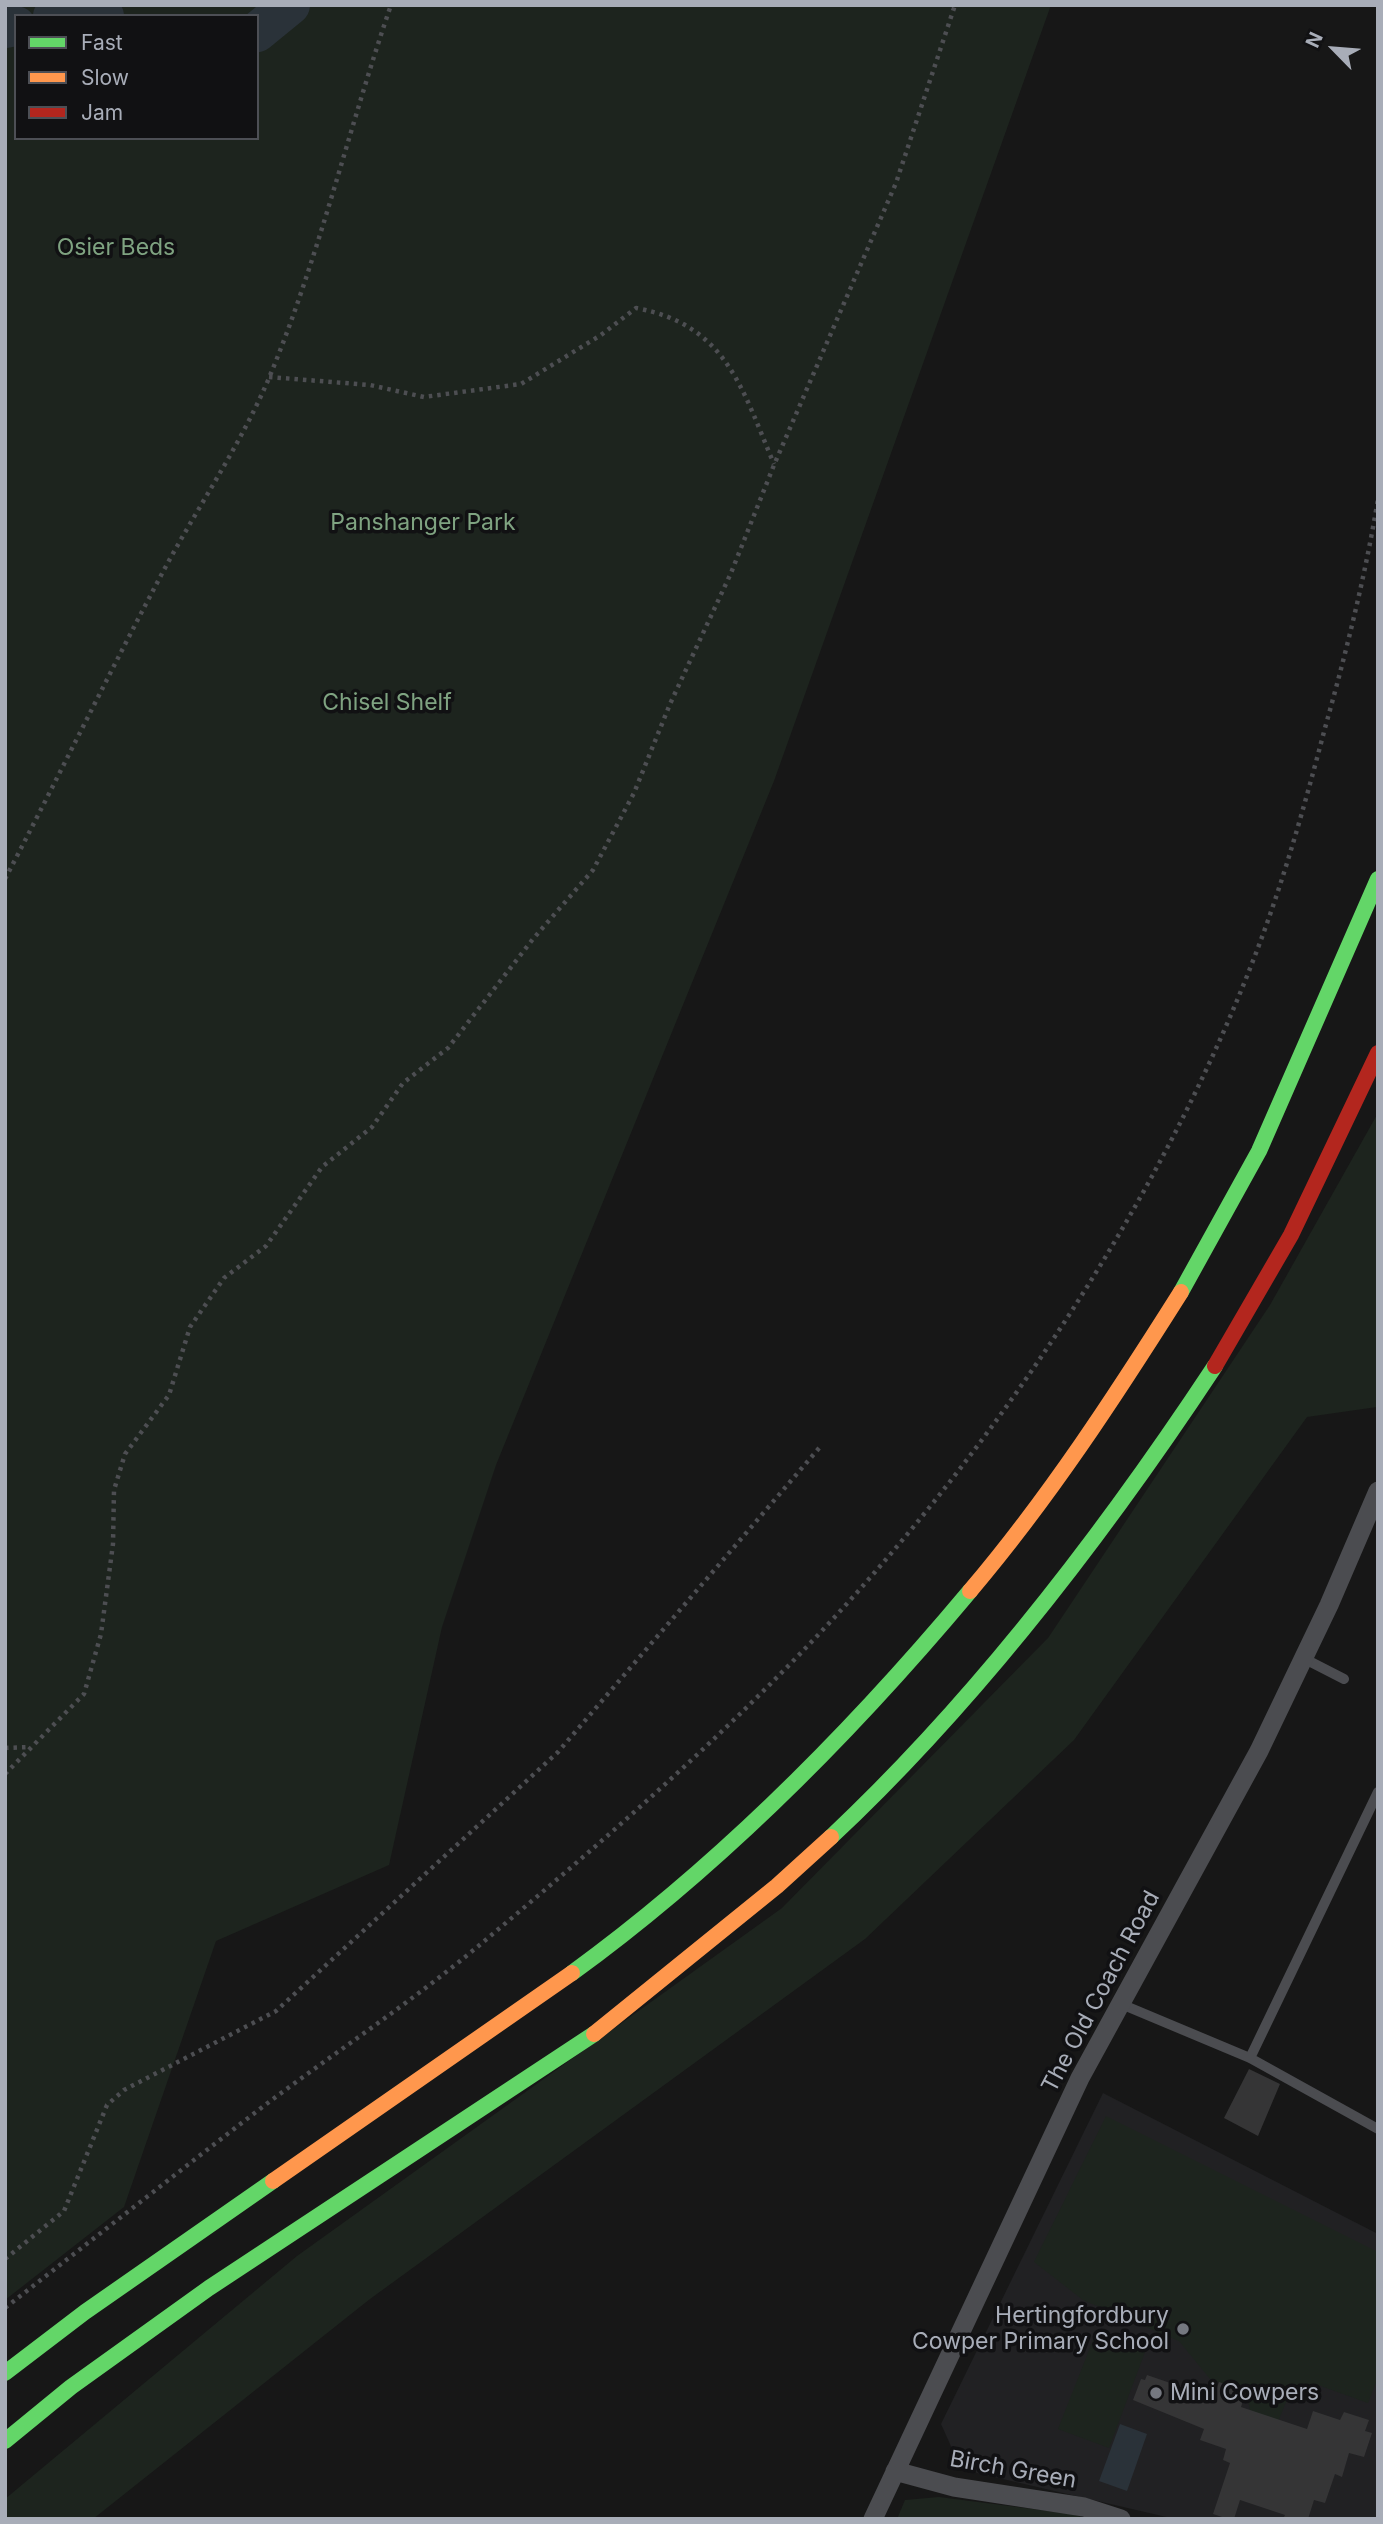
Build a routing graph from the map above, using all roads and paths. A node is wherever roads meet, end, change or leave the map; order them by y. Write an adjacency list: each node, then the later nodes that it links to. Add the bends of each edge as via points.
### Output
1 (391, 5): 3 (path, via 346,156)
2 (955, 5): 4 (path, via 896,183)
3 (269, 377): 4 (path, via 370,385 424,397 522,384 636,308 663,313 713,344 741,385); 6 (path)
4 (774, 465): 13 (path, via 634,793 593,870 448,1048 403,1083 372,1128 322,1167 266,1246 224,1278 190,1327 169,1395 125,1454 114,1490 113,1544 101,1634 84,1694)
5 (1378, 499): 21 (path, via 1365,571 1308,792 1257,951 1224,1030 1191,1103 1109,1248 1045,1351 974,1451 862,1587 769,1682 607,1833 477,1947)
6 (5, 879)
7 (1378, 879): 22 (highway, via 1360,930 1245,1181 1178,1294 1054,1486 986,1576 906,1668 738,1837 647,1916 540,1997)
8 (1378, 1053): 23 (highway, via 1270,1274 1190,1403 1034,1613 969,1692 883,1784 803,1863 568,2053 138,2337)
9 (820, 1447): 20 (path, via 558,1752 276,2011 124,2090 107,2105 64,2211)
10 (1378, 1491): 11 (street, The Old Coach Road)
11 (1303, 1658): 12 (lane); 17 (street, The Old Coach Road, via 1259,1751)
12 (1343, 1679)
13 (31, 1746): 14 (path); 15 (path)
14 (5, 1748)
15 (5, 1774)
16 (1378, 1792): 18 (lane)
17 (1121, 2004): 18 (lane); 24 (street, The Old Coach Road, via 1080,2078)
18 (1250, 2058): 19 (lane)
19 (1378, 2129)
20 (5, 2259)
21 (5, 2308)
22 (5, 2373)
23 (5, 2441)
24 (895, 2471): 25 (street, The Old Coach Road); 26 (street, Birch Green, via 954,2487 1084,2507)
25 (873, 2519)
26 (1121, 2519)

